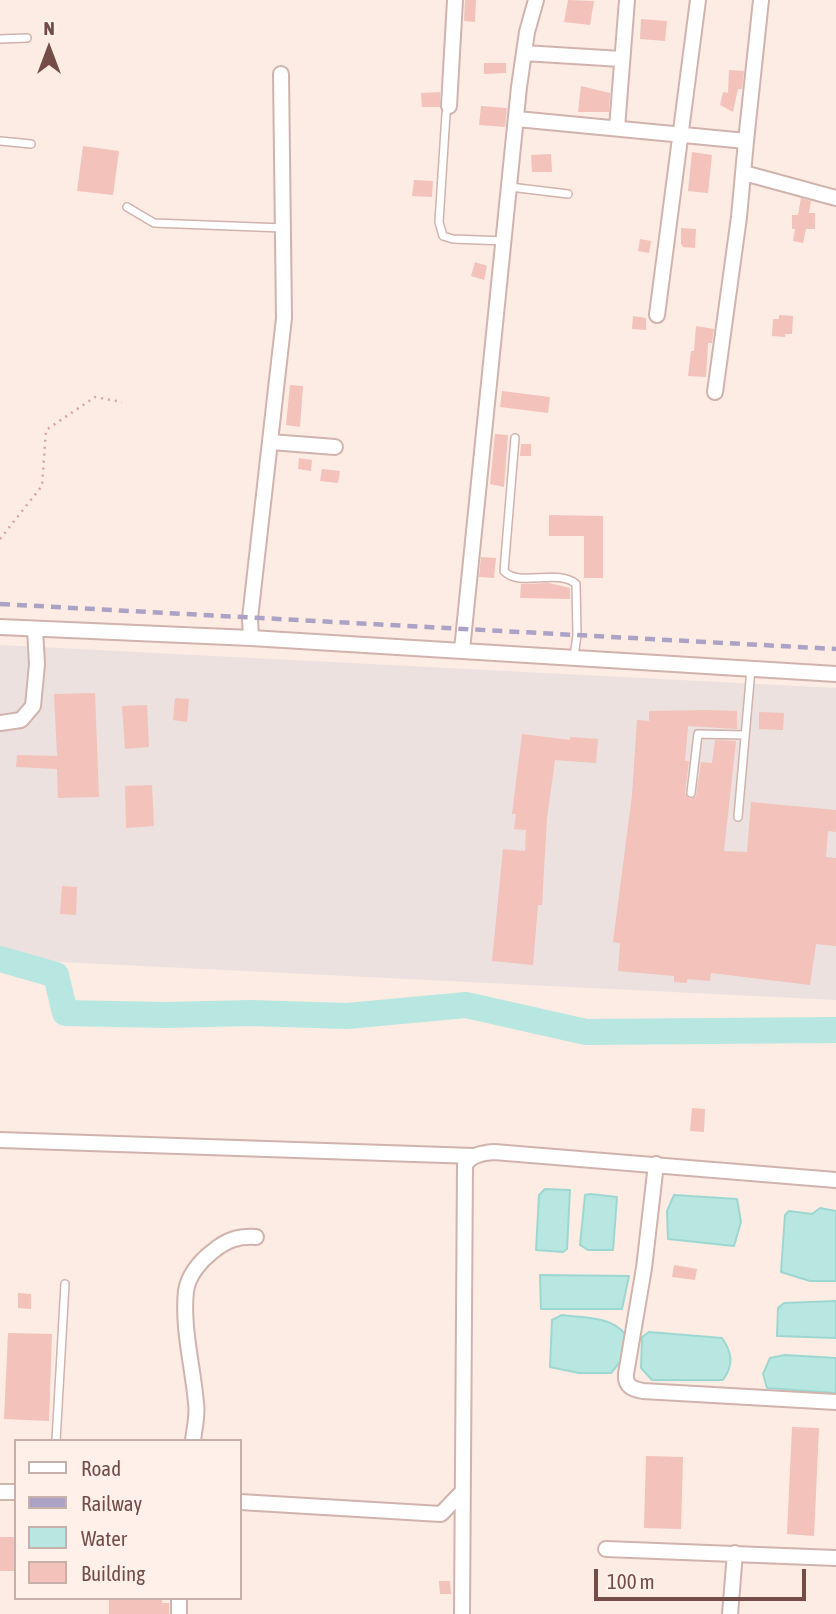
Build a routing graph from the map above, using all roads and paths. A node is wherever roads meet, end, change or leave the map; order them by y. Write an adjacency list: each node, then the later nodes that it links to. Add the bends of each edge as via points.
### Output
1 (455, 0): 11 (street)
2 (536, 0): 8 (street)
3 (627, 0): 9 (street)
4 (698, 0): 14 (street)
5 (761, 0): 16 (street)
6 (27, 38): 7 (lane)
7 (0, 39)
8 (524, 53): 9 (street); 12 (street)
9 (621, 59): 13 (street)
10 (281, 74): 23 (street)
11 (450, 106): 24 (lane, via 439,222 443,236)
12 (517, 119): 13 (street); 19 (street)
13 (617, 128): 14 (street)
14 (681, 134): 16 (street); 25 (street)
15 (0, 141): 17 (lane)
16 (746, 141): 18 (street)
17 (31, 144)
18 (744, 173): 21 (street); 26 (street)
19 (510, 187): 20 (lane); 24 (street)
20 (568, 194)
21 (836, 198)
22 (127, 206): 23 (lane, via 154,223)
23 (283, 228): 29 (street, via 284,318)
24 (505, 241): 35 (street)
25 (657, 315)
26 (715, 392)
27 (122, 402): 31 (path, via 95,397 46,430 42,486)
28 (515, 438): 36 (lane, via 504,571 512,578 565,578 576,584)
29 (271, 442): 30 (street); 34 (street)
30 (335, 447)
31 (0, 539)
32 (0, 627): 33 (street)
33 (35, 629): 34 (street); 39 (street, via 33,706 21,720)
34 (251, 638): 35 (street)
35 (461, 650): 36 (street)
36 (574, 657): 37 (street)
37 (751, 668): 38 (street); 40 (lane)
38 (836, 674)
39 (0, 723)
40 (745, 735): 41 (lane, via 698,734); 42 (lane)
41 (691, 793)
42 (738, 817)
43 (0, 1140): 44 (street)
44 (474, 1156): 45 (street, via 494,1152); 52 (street, via 465,1165)
45 (656, 1164): 46 (street); 49 (street, via 628,1385 643,1391)
46 (836, 1180)
47 (256, 1237): 51 (street, via 230,1239 216,1248 204,1258 186,1291 197,1407)
48 (65, 1284): 50 (lane)
49 (836, 1402)
50 (56, 1439)
51 (193, 1439)
52 (463, 1491): 53 (street, via 441,1514); 57 (street)
53 (242, 1502)
54 (606, 1549): 55 (street)
55 (735, 1553): 56 (street); 58 (street)
56 (836, 1558)
57 (462, 1614)
58 (730, 1614)

